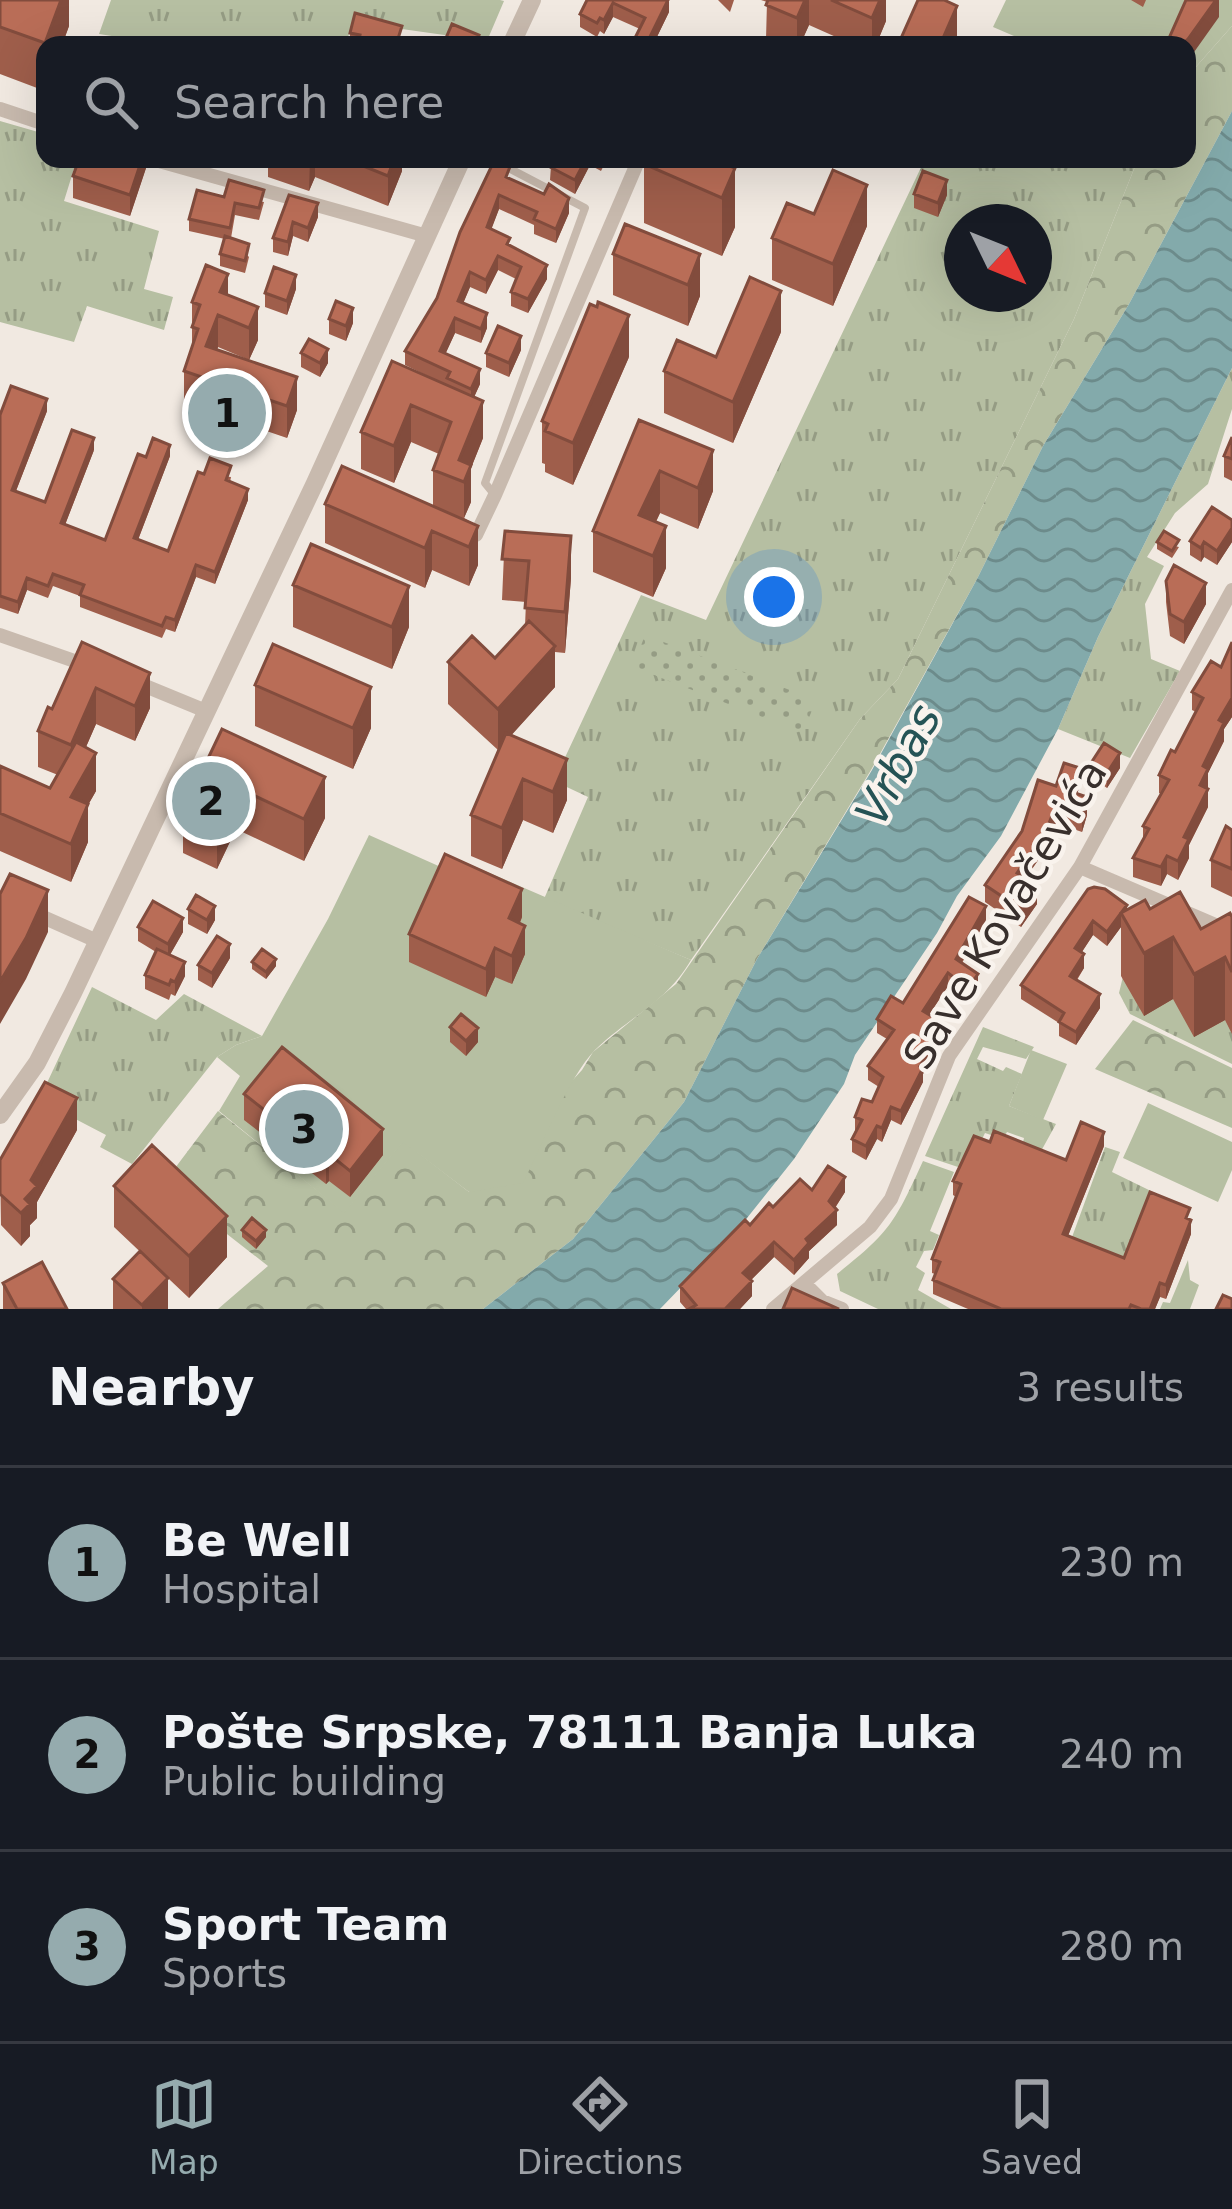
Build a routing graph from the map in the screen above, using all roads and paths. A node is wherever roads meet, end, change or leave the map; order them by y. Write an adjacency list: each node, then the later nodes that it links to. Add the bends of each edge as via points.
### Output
1 (532, 0): 2 (street)
2 (515, 36)
3 (0, 109): 4 (street)
4 (36, 121)
5 (184, 168): 9 (street)
6 (458, 168): 9 (street)
7 (508, 168): 10 (lane, via 585,208 485,483)
8 (635, 168): 10 (street)
9 (427, 236): 16 (street, via 321,485)
10 (495, 495): 11 (street, via 476,535)
11 (440, 530)
12 (1232, 590): 17 (street, Save Kovačevića)
13 (0, 634): 14 (street)
14 (104, 670)
15 (125, 678): 16 (street)
16 (206, 711): 20 (street)
17 (1080, 867): 19 (street); 22 (street, Save Kovačevića, via 949,1056 891,1199)
18 (0, 898): 20 (street)
19 (1232, 932)
20 (98, 941): 21 (street, via 37,1064)
21 (0, 1115)
22 (804, 1282): 23 (street, Save Kovačevića); 24 (street)
23 (773, 1309)
24 (842, 1309)

